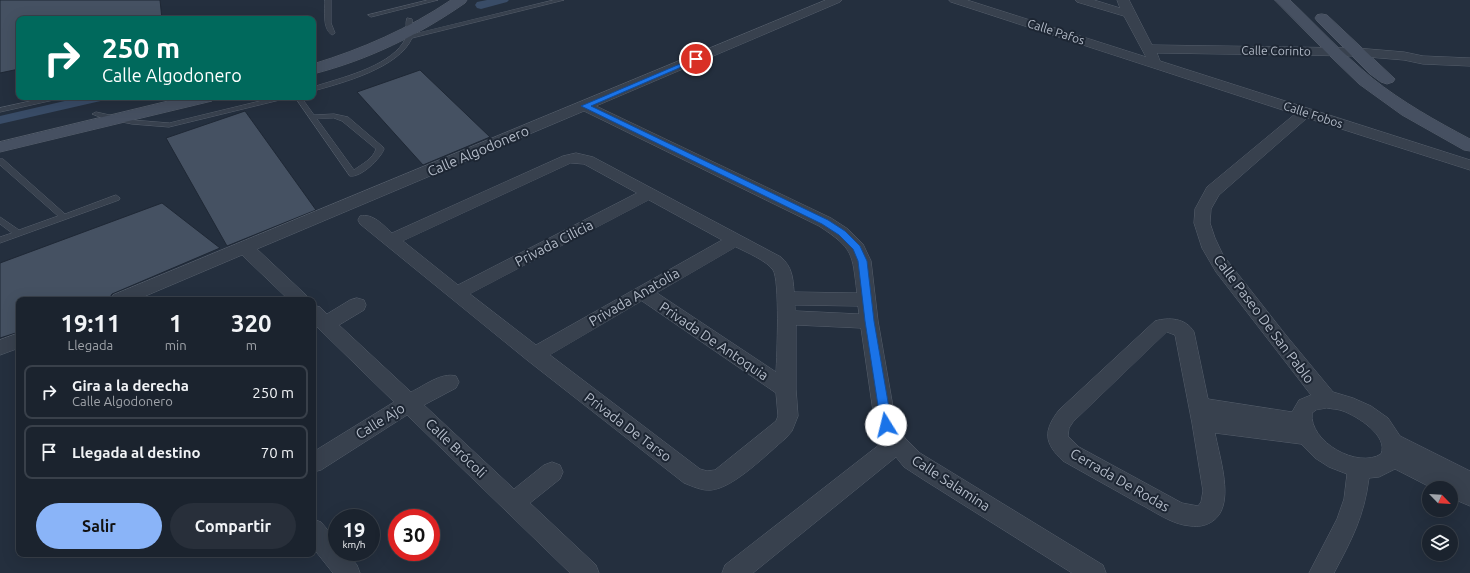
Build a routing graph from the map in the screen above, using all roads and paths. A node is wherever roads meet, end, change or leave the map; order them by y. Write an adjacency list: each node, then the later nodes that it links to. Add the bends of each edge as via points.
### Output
1 (328, 0): 14 (lane, via 328,23)
2 (435, 0): 12 (lane); 13 (main road)
3 (460, 0): 13 (main road, via 436,17)
4 (561, 0): 13 (lane)
5 (836, 0): 30 (street, Calle Algodonero)
6 (955, 0): 22 (street, Calle Pafos)
7 (1081, 0): 11 (street)
8 (1123, 0): 11 (street)
9 (1282, 0): 16 (main road)
10 (1309, 5): 17 (main road)
11 (1129, 14): 15 (street)
12 (371, 15)
13 (409, 29): 20 (main road, via 366,40); 23 (main road, via 362,53); 24 (lane, via 403,47 382,64)
14 (332, 33)
15 (1148, 48): 16 (street, Calle Corinto); 22 (street)
16 (1334, 52): 17 (street, Calle Corinto); 38 (main road, via 1374,88)
17 (1356, 52): 19 (street, Calle Corinto); 36 (main road, via 1393,85)
18 (1470, 54): 19 (street, Calle Corinto, via 1417,52)
19 (1404, 56): 21 (street, Calle Corinto, via 1423,60)
20 (316, 58)
21 (1470, 62)
22 (1156, 64): 32 (street, Calle Fobos)
23 (316, 68)
24 (316, 88)
25 (45, 100): 31 (lane)
26 (153, 100): 33 (main road)
27 (194, 100): 35 (main road)
28 (273, 100): 35 (lane, via 169,124 150,125)
29 (300, 100): 34 (lane)
30 (585, 106): 51 (street, Calle Algodonero); 56 (street, Calle Salamina, via 842,233 857,248 862,261)
31 (0, 110)
32 (1304, 113): 41 (street, Calle Fobos); 66 (street, Calle Paseo De San Pablo, via 1213,192 1205,202 1202,214 1203,228 1220,264 1296,364)
33 (96, 114): 35 (lane); 37 (main road)
34 (312, 117): 34 (lane, via 334,116 345,119 380,149 378,155 353,174)
35 (114, 120): 39 (main road)
36 (1470, 129)
37 (0, 137)
38 (1470, 146)
39 (0, 147)
40 (2, 165): 44 (lane)
41 (1470, 165)
42 (650, 193): 49 (street, Privada De Tarso, via 588,160 568,159); 50 (street, Privada De Tarso); 53 (street, Privada Cilicia)
43 (116, 198): 44 (lane)
44 (64, 217): 47 (lane)
45 (0, 220): 47 (lane)
46 (366, 220): 49 (street, Privada De Tarso)
47 (18, 233): 48 (lane)
48 (0, 240)
49 (391, 240): 53 (street, Privada De Tarso)
50 (734, 240): 52 (street, Privada Anatolia); 58 (street, Privada De Tarso, via 775,261 781,267)
51 (245, 248): 54 (street, Calle Algodonero); 55 (street)
52 (642, 292): 63 (street, Privada Anatolia); 65 (street, Privada De Antoquia)
53 (457, 293): 63 (street, Privada De Tarso)
54 (128, 297)
55 (297, 297)
56 (867, 300): 58 (street); 60 (street, Calle Salamina)
57 (358, 305): 59 (street, Calle Brócoli)
58 (787, 308): 60 (street); 65 (street, Privada De Tarso)
59 (319, 318): 67 (street, Calle Brócoli)
60 (869, 321): 70 (street, Calle Salamina, via 886,425)
61 (16, 341): 62 (street)
62 (0, 348)
63 (534, 355): 65 (street, Privada De Tarso, via 692,476 712,482 723,478 785,425 788,416)
64 (449, 382): 67 (street, Calle Ajo)
65 (786, 389)
66 (1327, 400): 69 (street, via 1305,406 1301,413); 71 (street, via 1350,405 1377,421 1386,431)
67 (409, 403): 72 (street, Calle Ajo); 77 (street, Calle Brócoli)
68 (1201, 414): 68 (street, Cerrada De Rodas, via 1214,491 1212,506 1203,516 1189,516 1176,512 1070,454 1061,446 1056,436 1059,425 1066,416 1162,326 1167,325 1180,328 1184,332); 69 (street)
69 (1304, 429): 73 (street, via 1316,446 1329,456)
70 (897, 444): 81 (street); 82 (street, Calle Salamina, via 912,460)
71 (1392, 450): 73 (street, via 1385,465); 75 (street); 76 (street)
72 (316, 460)
73 (1359, 468): 83 (street, via 1355,499 1348,522)
74 (552, 472): 77 (street)
75 (1470, 482)
76 (1470, 496)
77 (513, 503): 80 (street, Calle Brócoli)
78 (316, 534): 79 (street)
79 (348, 573)
80 (587, 573)
81 (734, 573)
82 (1094, 573)
83 (1321, 573)

